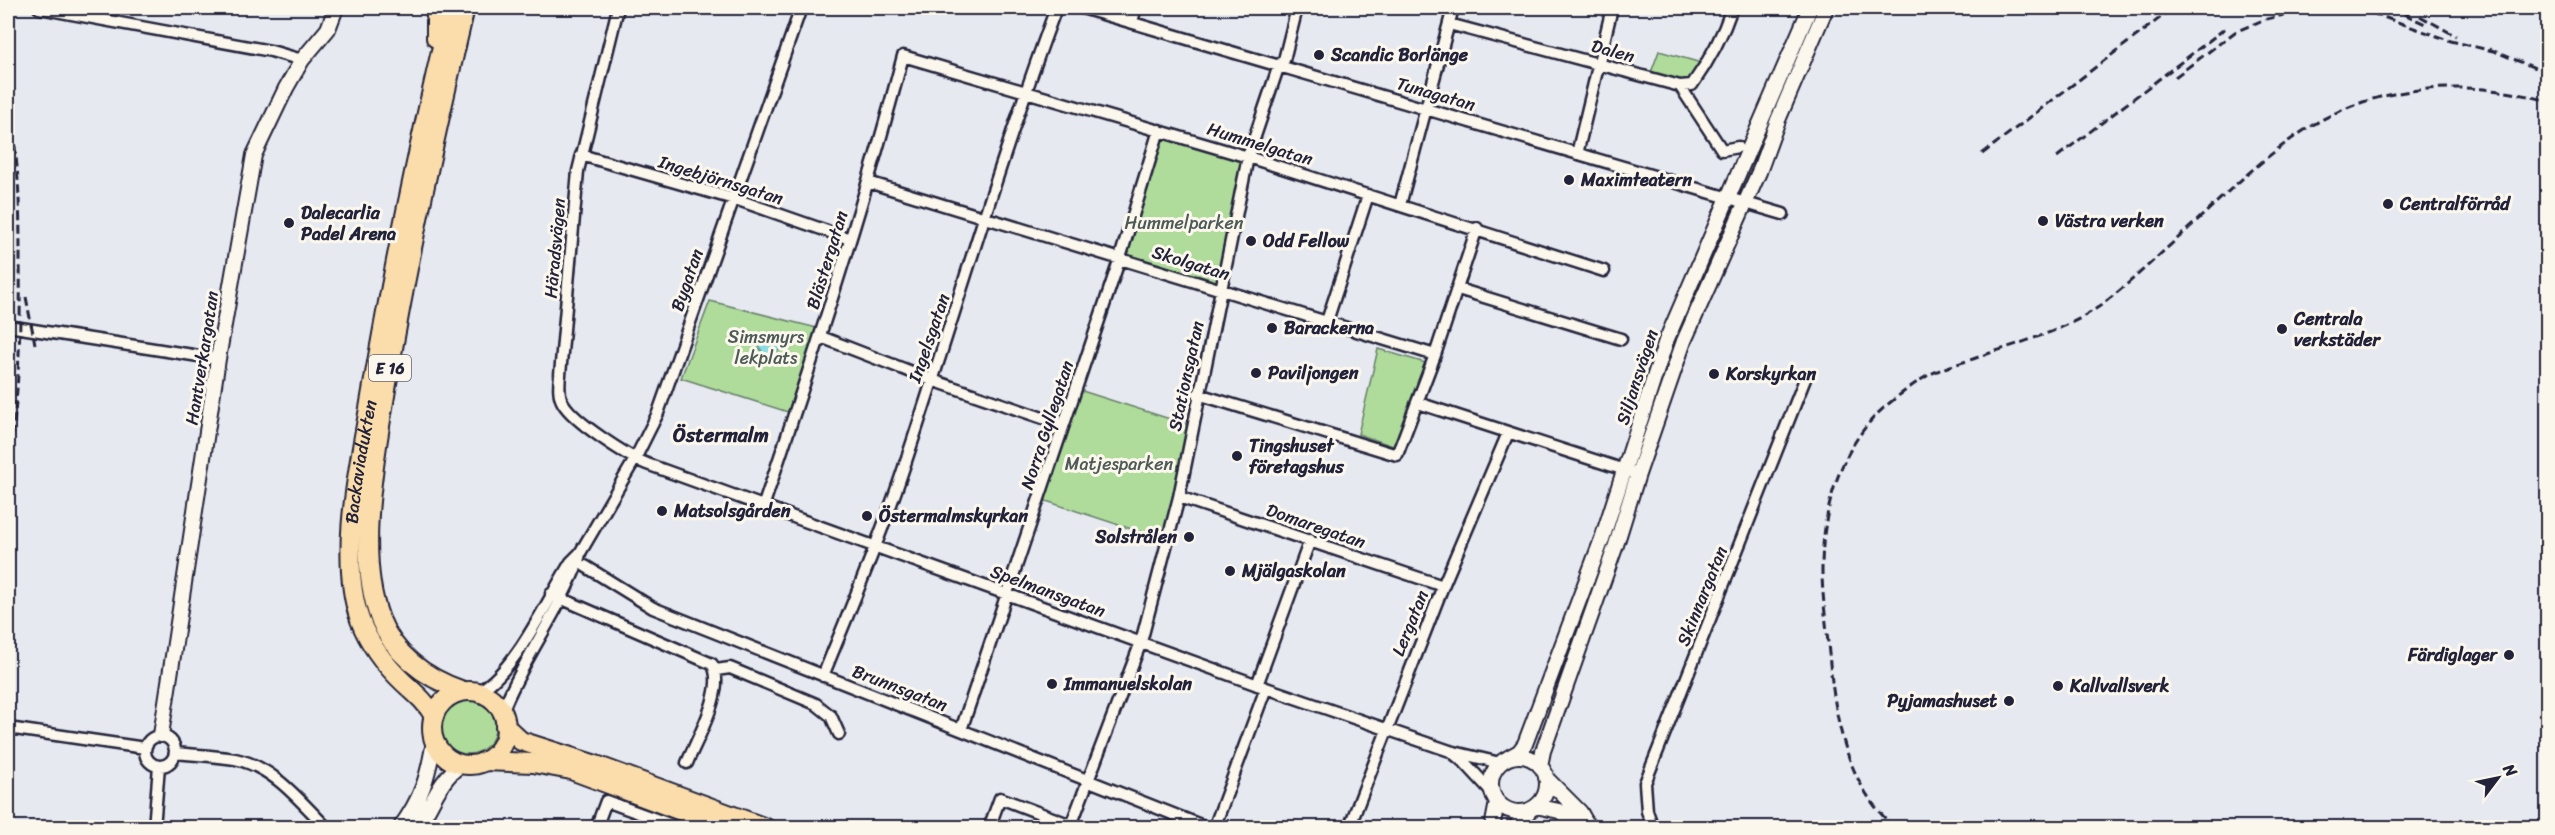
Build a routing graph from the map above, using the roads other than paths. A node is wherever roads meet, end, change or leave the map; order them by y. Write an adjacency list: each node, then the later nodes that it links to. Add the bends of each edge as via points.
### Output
1 (39, 8): 21 (street)
2 (336, 8): 21 (street, Hantverkargatan, via 328,29)
3 (436, 8): 24 (highway)
4 (451, 8): 24 (highway, Backaviadukten / E 16)
5 (465, 8): 73 (highway, Backaviadukten / E 16, via 398,319 382,414 367,558 375,604 389,638 413,666 440,683)
6 (618, 8): 31 (street, Häradsvägen)
7 (801, 8): 36 (street, Bygatan)
8 (1056, 8): 26 (street, Ingelsgatan)
9 (1082, 8): 18 (street, Tunagatan)
10 (1136, 8): 18 (street)
11 (1289, 8): 22 (street, Stationsgatan, via 1277,58)
12 (1297, 8): 22 (street, Stationsgatan, via 1284,60)
13 (1453, 8): 19 (street)
14 (1612, 8): 23 (street)
15 (1732, 8): 25 (street, via 1725,28 1692,85)
16 (1810, 8): 35 (street, Siljansvägen)
17 (1826, 8): 37 (street, Siljansvägen)
18 (1132, 21): 22 (street, Tunagatan)
19 (1449, 24): 23 (street, Dalen); 27 (street)
20 (903, 56): 26 (street, Hummelgatan); 33 (street, Blästergatan)
21 (302, 60): 52 (street, Hantverkargatan, via 254,155)
22 (1279, 65): 27 (street, Tunagatan); 32 (street, Stationsgatan)
23 (1598, 65): 25 (street, Dalen); 30 (street)
24 (436, 73): 74 (highway, Backaviadukten / E 16, via 385,315 350,545 354,599 367,636 389,667)
25 (1680, 86): 29 (street, via 1722,150)
26 (1025, 92): 28 (street, Hummelgatan); 40 (street, Ingelsgatan)
27 (1426, 108): 30 (street, Tunagatan); 38 (street)
28 (1159, 130): 32 (street, Hummelgatan); 43 (street, Norra Gyllegatan)
29 (1738, 147)
30 (1577, 154): 35 (street, Tunagatan)
31 (581, 155): 36 (street, Ingebjörnsgatan); 59 (street, Häradsvägen, via 560,397 584,424)
32 (1248, 157): 34 (street, Hummelgatan); 45 (street, Stationsgatan)
33 (868, 182): 40 (street, Skolgatan); 42 (street, Blästergatan)
34 (1368, 195): 38 (street, Hummelgatan); 47 (street)
35 (1729, 196): 37 (street, Tunagatan); 60 (street, Siljansvägen, via 1666,341)
36 (733, 199): 42 (street, Ingebjörnsgatan); 59 (street, Bygatan, via 658,412)
37 (1746, 202): 39 (street, Tunagatan); 60 (street, Siljansvägen)
38 (1400, 205): 41 (street, Hummelgatan)
39 (1783, 214)
40 (986, 219): 43 (street, Skolgatan); 54 (street, Ingelsgatan)
41 (1477, 228): 44 (street, Hummelgatan); 46 (street)
42 (850, 239): 49 (street, Blästergatan)
43 (1120, 258): 45 (street, Skolgatan); 57 (street, Norra Gyllegatan)
44 (1604, 271)
45 (1221, 289): 47 (street, Skolgatan); 55 (street, Stationsgatan)
46 (1458, 289): 50 (street); 51 (street)
47 (1327, 321): 51 (street, Skolgatan)
48 (8, 326): 52 (street)
49 (820, 337): 54 (street); 62 (street, Blästergatan)
50 (1621, 339)
51 (1435, 355): 56 (street)
52 (219, 359): 80 (street, Hantverkargatan)
53 (1805, 379): 110 (street, Skinnargatan, via 1645,783)
54 (932, 380): 57 (street); 64 (street, Ingelsgatan)
55 (1198, 394): 56 (street, via 1397,456); 61 (street, Stationsgatan)
56 (1418, 403): 58 (street)
57 (1064, 425): 67 (street, Norra Gyllegatan)
58 (1508, 433): 60 (street); 66 (street, Lergatan)
59 (635, 459): 62 (street, Spelmansgatan); 68 (street, Bygatan, via 571,562)
60 (1631, 472): 86 (street, Siljansvägen, via 1525,744); 90 (street, Siljansvägen, via 1617,545 1543,751)
61 (1179, 497): 63 (street, Domaregatan); 69 (street, Stationsgatan)
62 (764, 504): 64 (street, Spelmansgatan)
63 (1310, 540): 66 (street, Domaregatan); 72 (street)
64 (876, 546): 67 (street, Spelmansgatan); 71 (street, Ingelsgatan)
65 (585, 566): 71 (street, Brunnsgatan, via 653,608)
66 (1443, 586): 77 (street, Lergatan)
67 (1008, 595): 69 (street, Spelmansgatan); 78 (street, Norra Gyllegatan)
68 (556, 596): 70 (street, via 706,660); 73 (street, Bygatan, via 500,677); 75 (street, Bygatan, via 512,686)
69 (1141, 642): 72 (street, Spelmansgatan); 91 (street, Stationsgatan)
70 (716, 670): 79 (street, via 730,669 816,704 831,716); 87 (street, via 717,687)
71 (823, 676): 78 (street, Brunnsgatan)
72 (1262, 687): 77 (street, Spelmansgatan); 105 (street)
73 (470, 692): 74 (highway, via 452,695 442,702); 75 (highway, E 16, via 495,701)
74 (434, 716): 81 (highway)
75 (503, 719): 85 (highway, via 501,744); 102 (highway, E 16, via 521,741)
76 (8, 728): 82 (street)
77 (1386, 728): 83 (street, Spelmansgatan); 106 (street, Lergatan)
78 (961, 730): 91 (street, Brunnsgatan)
79 (838, 734)
80 (161, 735): 82 (street, via 149,740); 84 (street, via 174,743)
81 (434, 741): 88 (highway, via 445,756); 97 (street, via 424,789)
82 (145, 748): 89 (street, via 150,762)
83 (1450, 751): 86 (street, Spelmansgatan); 92 (street, Spelmansgatan)
84 (176, 753): 89 (street, via 168,764); 96 (street, via 237,760 262,769 281,782)
85 (483, 761): 88 (highway); 101 (highway, via 533,763 571,770)
86 (1504, 761): 90 (street, via 1525,757); 92 (street, via 1491,777)
87 (687, 763)
88 (462, 764): 98 (street, via 442,782)
89 (159, 766): 95 (street)
90 (1543, 772): 93 (street, via 1545,794); 109 (street, via 1580,812)
91 (1088, 780): 94 (street, Stationsgatan); 104 (street, Brunnsgatan)
92 (1494, 797): 93 (street, via 1512,811); 107 (street)
93 (1533, 808): 108 (street); 109 (street, via 1559,811)
94 (1071, 826): 103 (street, via 1000,798)
95 (154, 828)
96 (327, 828)
97 (400, 828)
98 (417, 828)
99 (596, 828): 100 (street, via 606,801)
100 (680, 828)
101 (728, 828)
102 (766, 828)
103 (988, 828)
104 (1208, 828)
105 (1214, 828)
106 (1349, 828)
107 (1492, 828)
108 (1515, 828)
109 (1587, 828)
110 (1653, 828)

